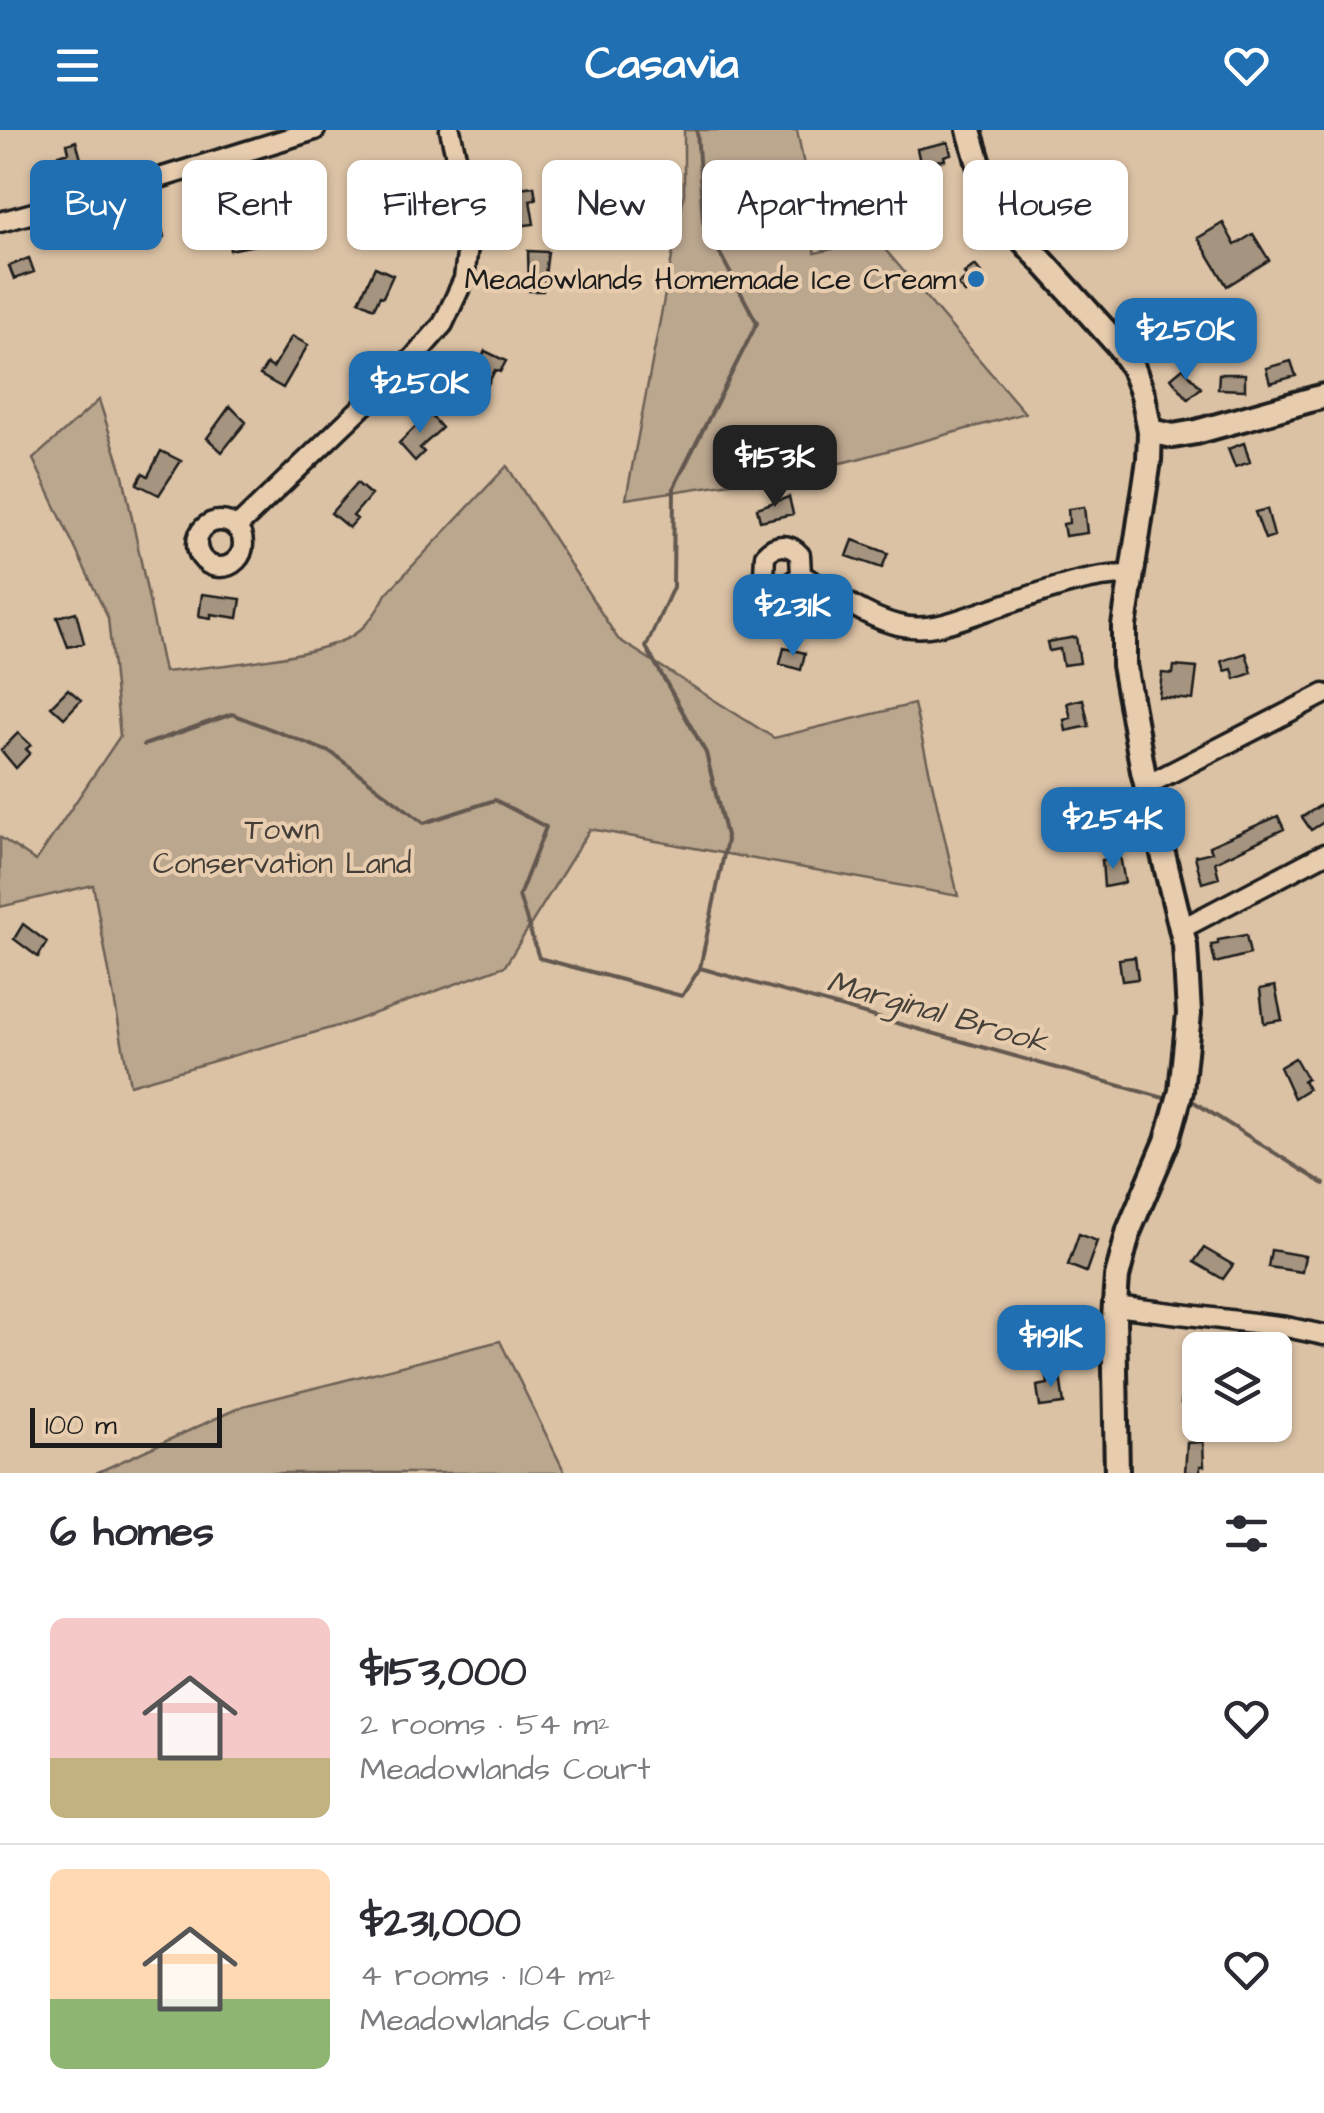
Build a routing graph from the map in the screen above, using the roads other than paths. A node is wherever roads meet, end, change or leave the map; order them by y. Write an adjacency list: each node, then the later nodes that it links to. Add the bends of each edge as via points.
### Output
1 (315, 130): 4 (street)
2 (450, 130): 7 (street, via 472,221 464,279 443,324)
3 (969, 130): 6 (main road, via 983,178 1014,230 1132,368)
4 (0, 222)
5 (1324, 396): 6 (main road, via 1196,432)
6 (1150, 430): 9 (main road)
7 (236, 528)
8 (801, 575): 9 (street, via 881,619 917,628 1087,580)
9 (1132, 575): 11 (main road, via 1124,665)
10 (1324, 694): 11 (street)
11 (1146, 785): 13 (main road)
12 (1324, 854): 13 (street)
13 (1181, 929): 14 (main road, via 1190,985 1185,1072 1168,1141 1128,1230)
14 (1115, 1306): 15 (street); 16 (main road)
15 (1324, 1335)
16 (1117, 1473)

